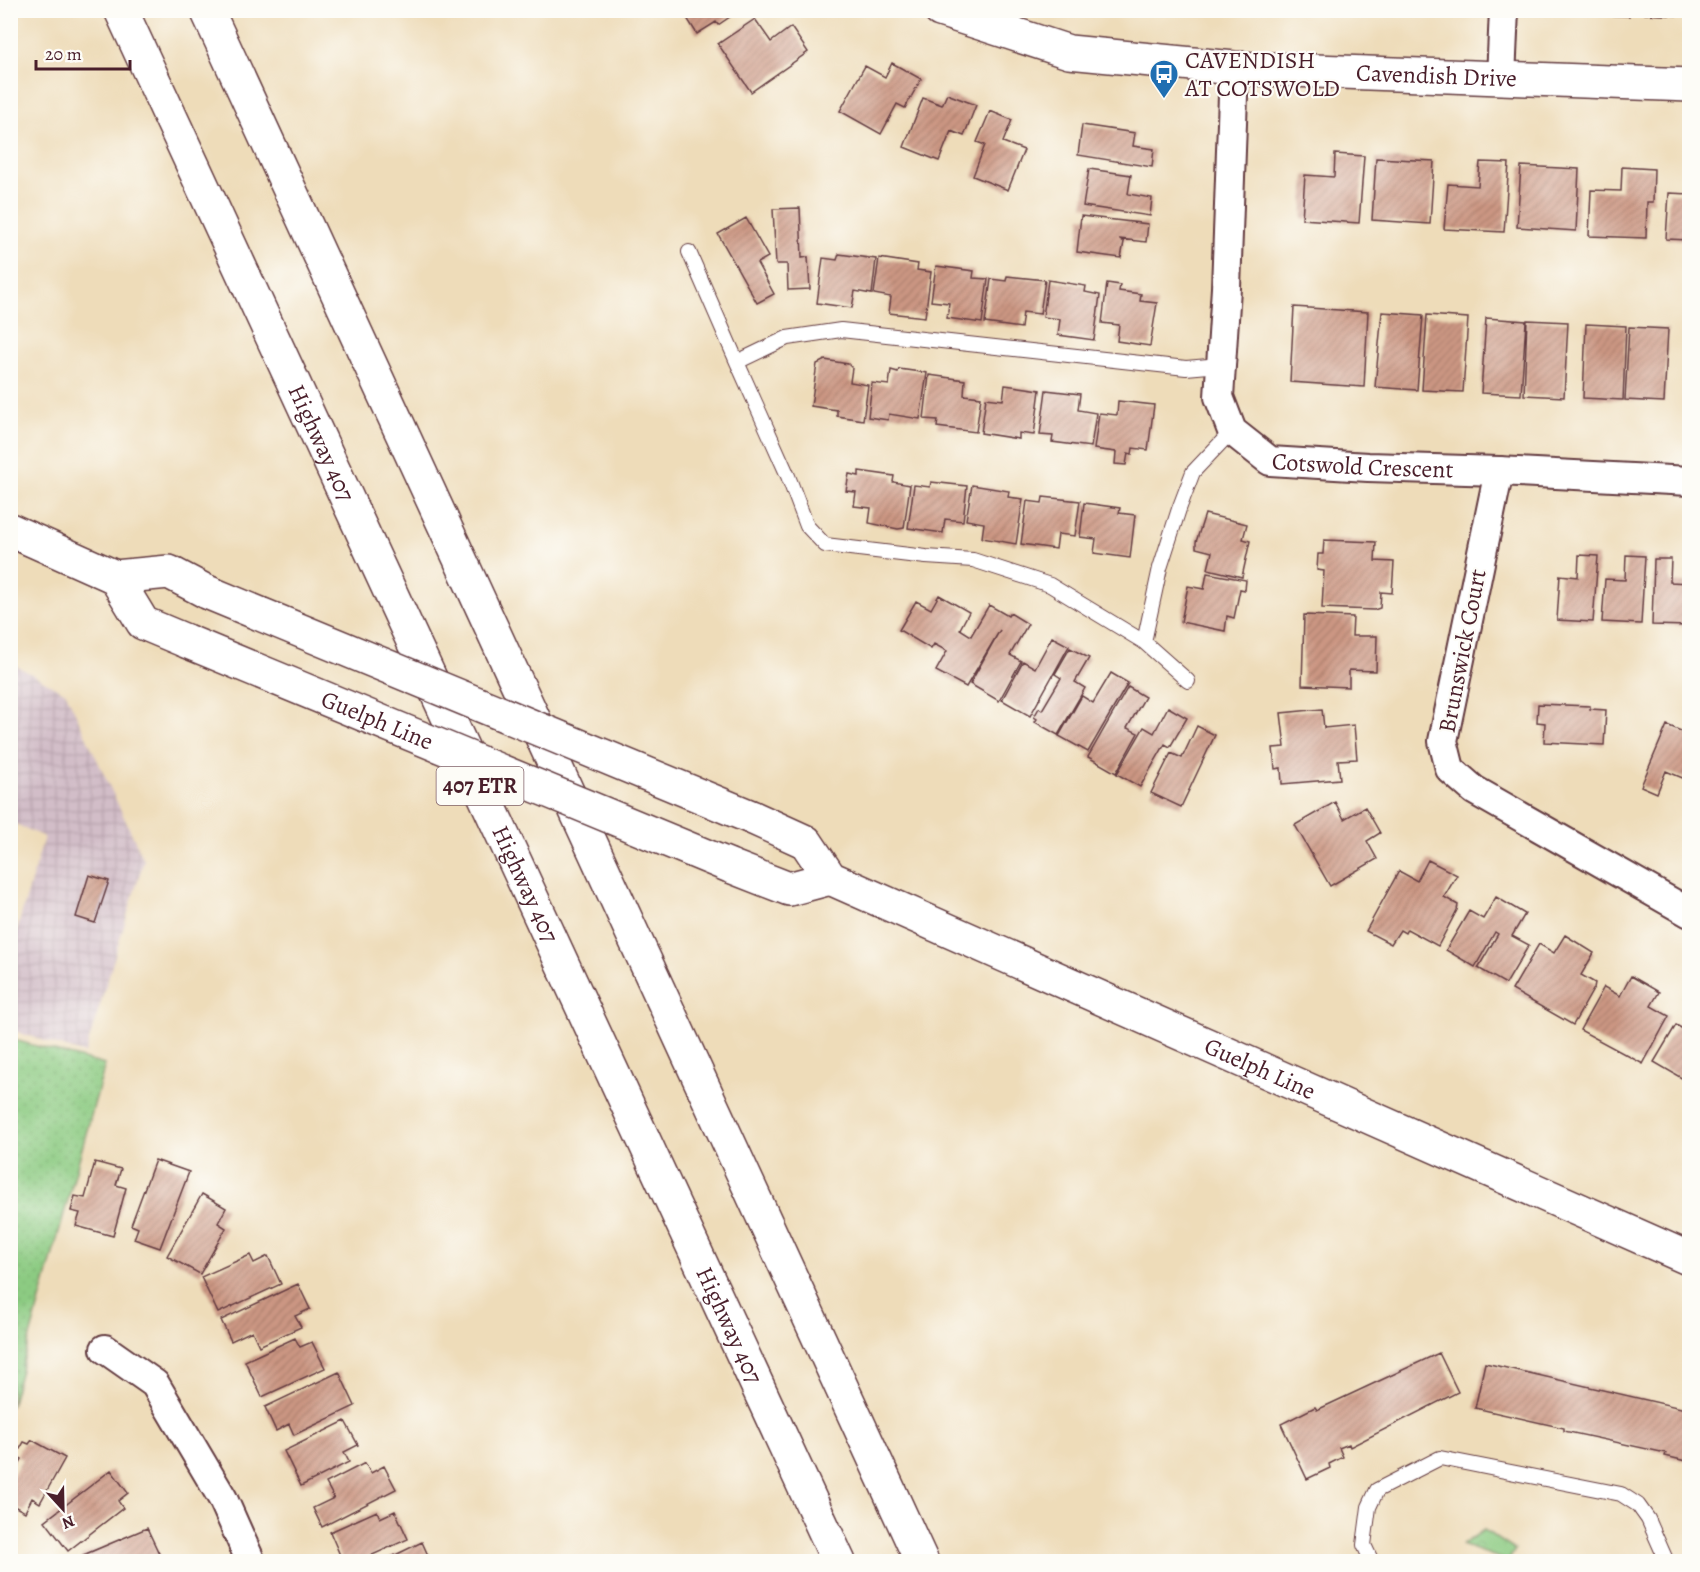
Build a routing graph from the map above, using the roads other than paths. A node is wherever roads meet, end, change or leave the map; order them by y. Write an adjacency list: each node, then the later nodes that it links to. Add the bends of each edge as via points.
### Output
1 (121, 10): 23 (main road, Highway 407 / 407 ETR)
2 (207, 10): 24 (main road, 407 ETR)
3 (940, 10): 5 (main road, Cavendish Drive, via 1069,52)
4 (1504, 10): 6 (street)
5 (1234, 68): 6 (main road, Cavendish Drive); 10 (street)
6 (1501, 78): 7 (main road, Cavendish Drive)
7 (1689, 85)
8 (689, 252): 9 (lane)
9 (737, 362): 10 (lane, via 787,338 841,330 1174,366); 16 (lane, via 807,526 825,545 973,560 1050,585)
10 (1220, 365): 11 (street, via 1219,397)
11 (1232, 431): 12 (street, Cotswold Crescent, via 1269,461); 16 (lane, via 1193,472 1160,568)
12 (1499, 471): 13 (street, Cotswold Crescent); 19 (street, Brunswick Court, via 1443,741 1450,769 1474,790)
13 (1689, 481)
14 (10, 530): 15 (main road)
15 (115, 577): 18 (main road, bridge, via 169,572 207,592 751,817 806,842); 18 (main road, Guelph Line, bridge, via 143,622 186,641 789,889)
16 (1144, 642): 17 (lane)
17 (1188, 681)
18 (830, 878): 20 (main road, Guelph Line)
19 (1689, 913)
20 (1689, 1259)
21 (105, 1349): 22 (street, via 155,1384 223,1498)
22 (251, 1562)
23 (839, 1562)
24 (922, 1562)
25 (1372, 1562): 26 (lane, via 1364,1545 1369,1507 1377,1490 1440,1458 1621,1494 1638,1505 1648,1519)
26 (1667, 1562)

